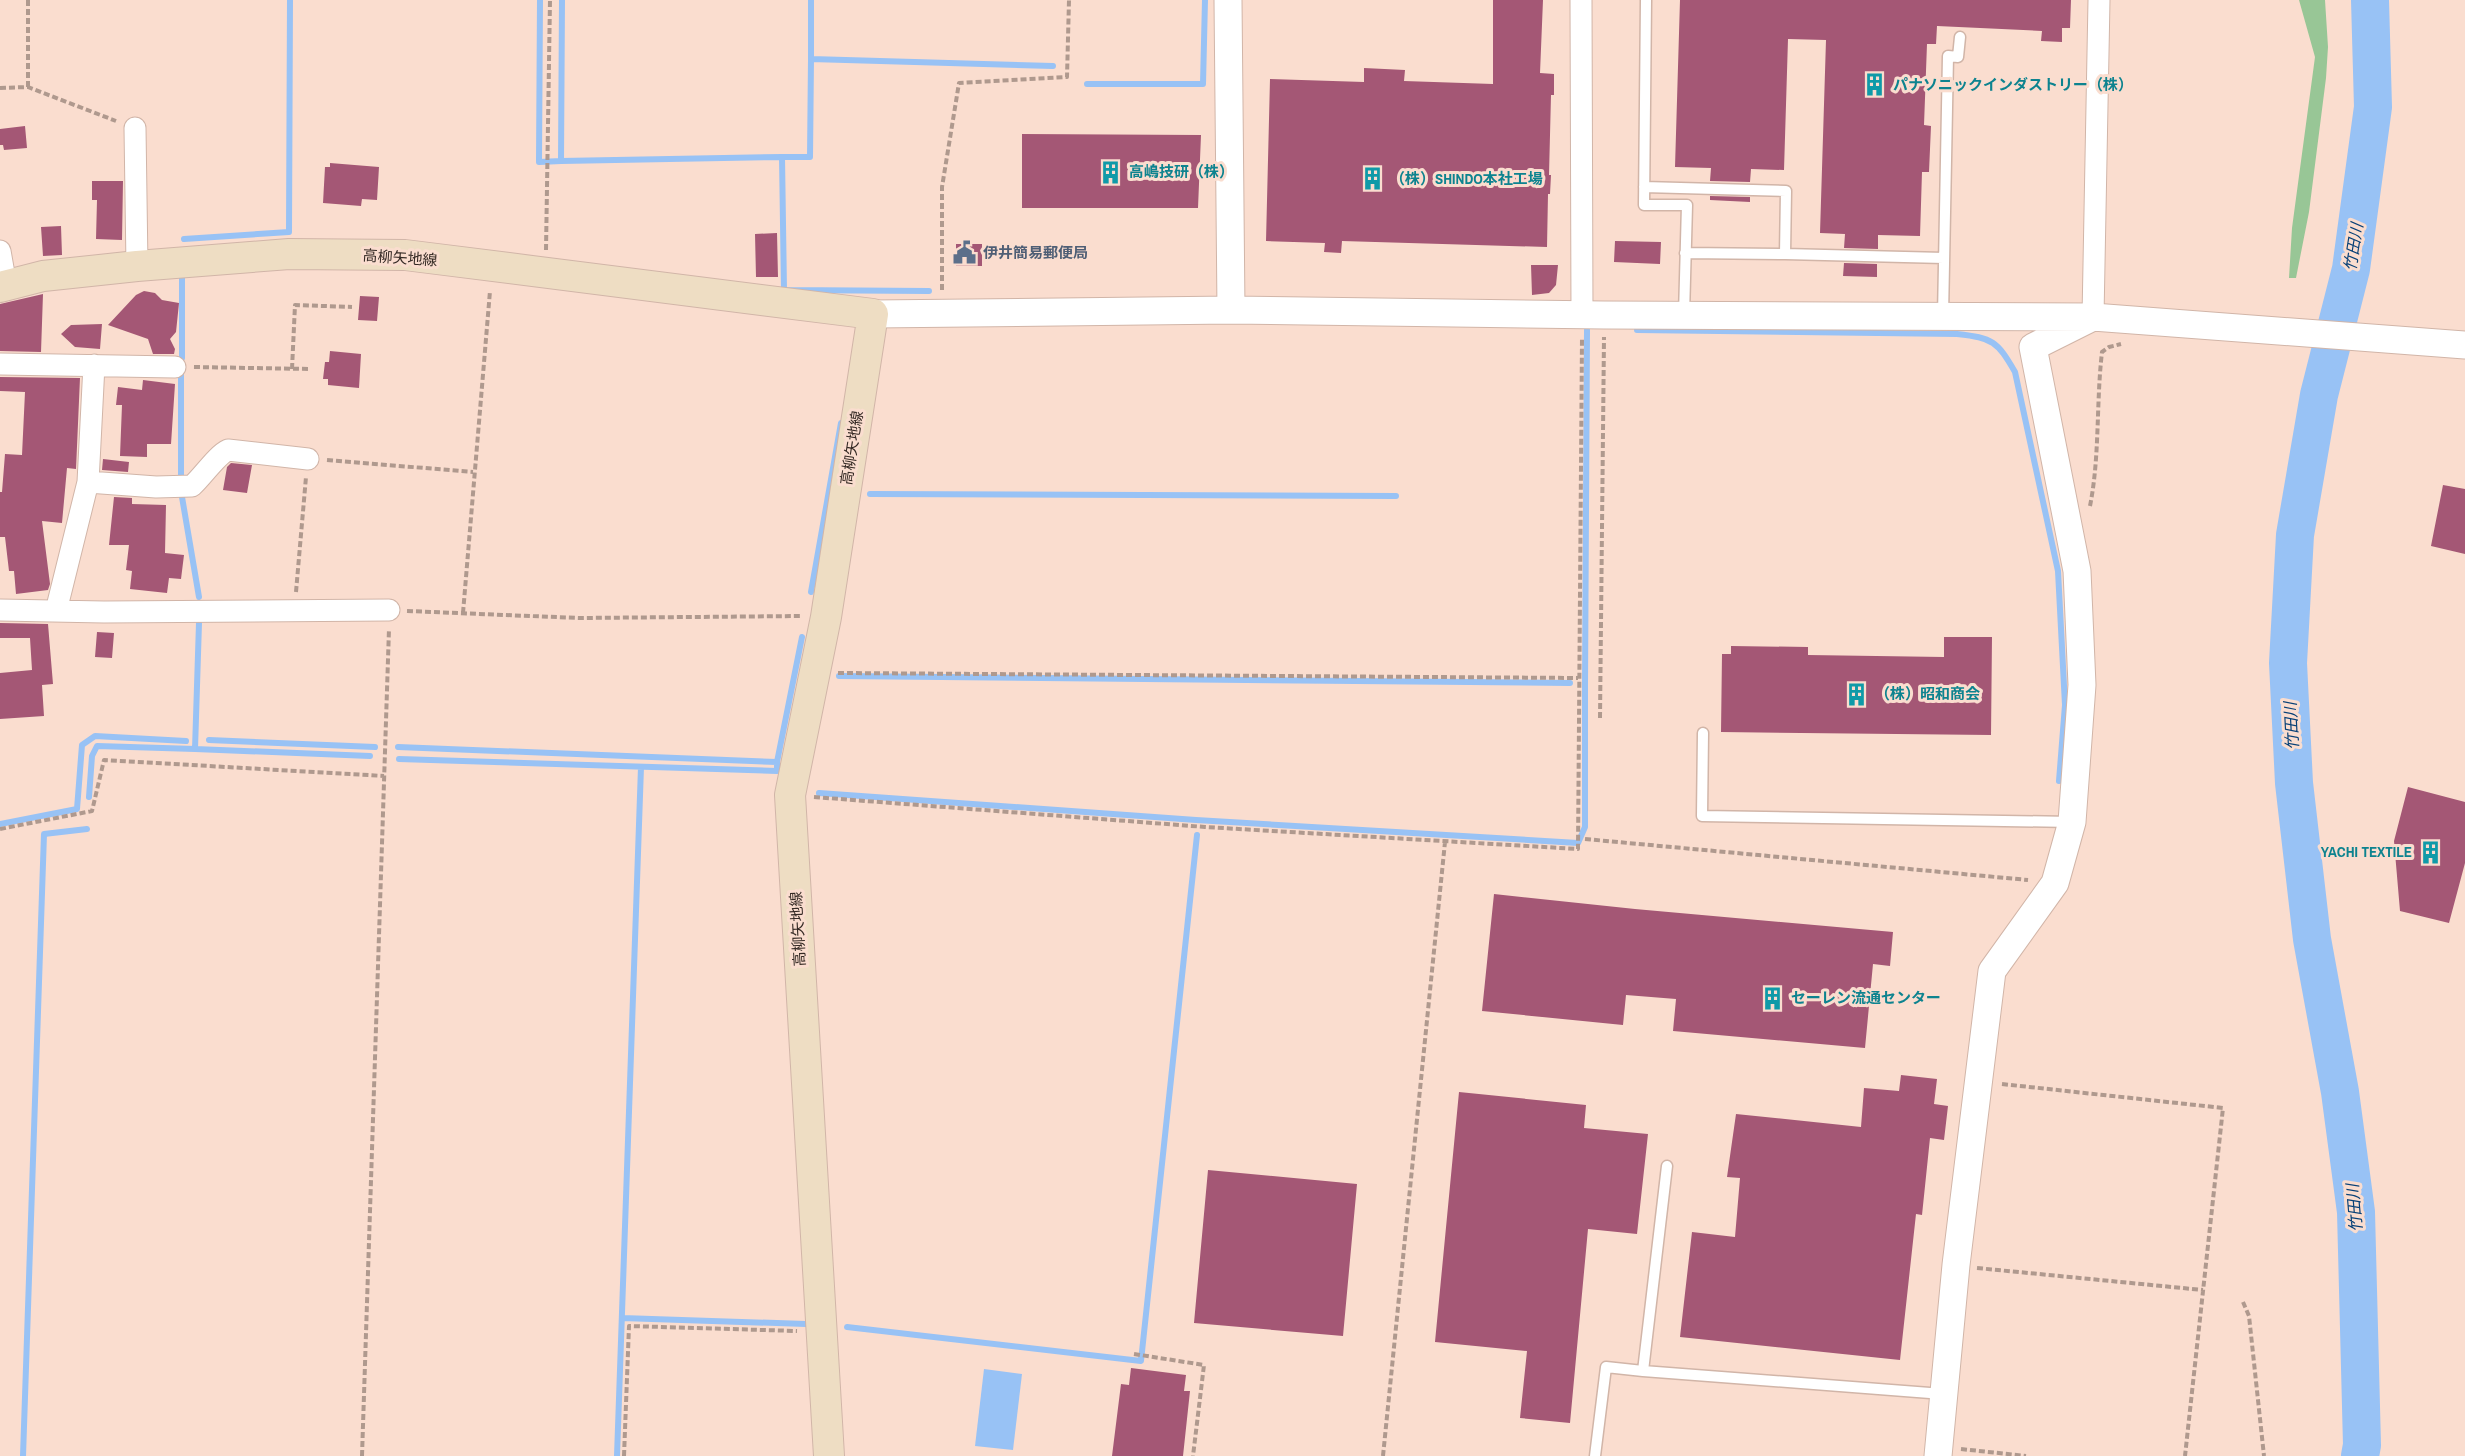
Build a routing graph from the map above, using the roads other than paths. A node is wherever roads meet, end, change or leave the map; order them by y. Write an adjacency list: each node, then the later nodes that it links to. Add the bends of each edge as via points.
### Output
1 (1228, 0): 14 (street)
2 (1581, 0): 16 (street)
3 (1647, 0): 7 (lane)
4 (2099, 0): 19 (street)
5 (1960, 37): 11 (lane, via 1958,57 1948,56)
6 (135, 128): 12 (street)
7 (1644, 187): 9 (lane, via 1644,205 1687,205); 10 (lane, via 1786,190)
8 (0, 251): 13 (street)
9 (1685, 253): 10 (lane); 17 (lane)
10 (1785, 254): 11 (lane)
11 (1944, 258): 18 (lane)
12 (137, 266): 13 (main road, 高柳矢地線, via 43,276); 15 (main road, 高柳矢地線, via 289,254 405,255)
13 (3, 286)
14 (1231, 310): 15 (street); 16 (street)
15 (873, 314): 35 (main road, 高柳矢地線, via 826,616 790,795)
16 (1593, 315): 17 (street)
17 (1684, 316): 18 (street)
18 (1943, 316): 19 (street)
19 (2093, 317): 20 (street); 30 (street, via 2033,347 2077,572 2082,686)
20 (2465, 345)
21 (0, 364): 22 (street)
22 (94, 365): 23 (street); 25 (street)
23 (175, 367)
24 (308, 459): 25 (street, via 228,450 219,454 192,486)
25 (88, 482): 28 (street)
26 (0, 610): 28 (street)
27 (389, 610): 28 (street)
28 (56, 611)
29 (1703, 733): 30 (lane, via 1702,816)
30 (2072, 822): 33 (street, via 2055,883 1992,971)
31 (1667, 1166): 32 (lane)
32 (1643, 1371): 33 (lane); 36 (lane, via 1606,1367)
33 (1943, 1394): 34 (street)
34 (1938, 1451)
35 (829, 1456)
36 (1595, 1456)

